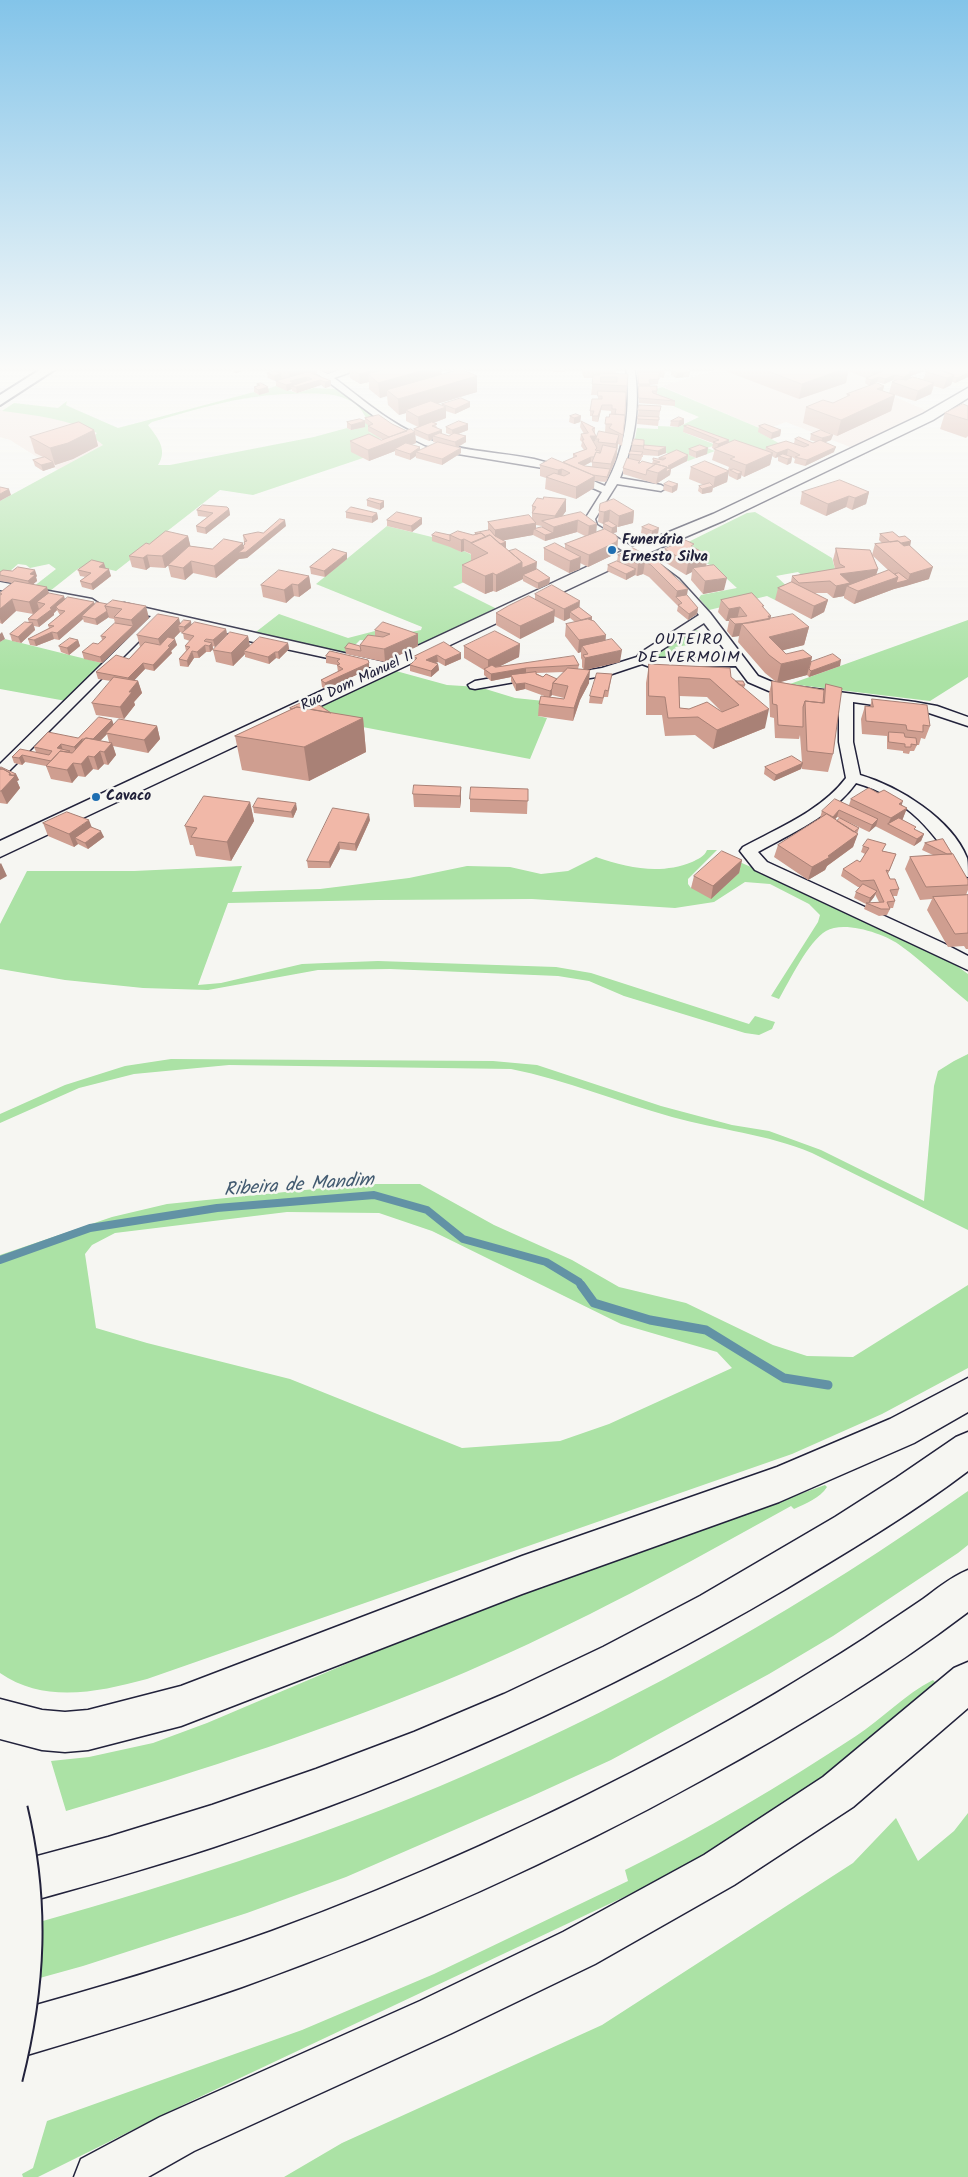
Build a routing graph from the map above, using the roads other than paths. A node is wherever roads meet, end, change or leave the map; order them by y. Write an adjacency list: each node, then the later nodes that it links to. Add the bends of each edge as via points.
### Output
1 (551, 468): 6 (street)
2 (619, 468): 4 (street)
3 (824, 468): 7 (main road, Rua Dom Manuel II)
4 (614, 480): 5 (street); 6 (street)
5 (661, 488)
6 (608, 491): 7 (street, via 590,524)
7 (635, 553): 10 (street, via 675,581); 13 (main road, Rua Dom Manuel II)
8 (0, 586): 9 (street)
9 (159, 615): 13 (street); 17 (street)
10 (706, 616): 11 (street); 12 (street)
11 (642, 660): 12 (street, via 650,663); 14 (street, via 584,675 526,676)
12 (741, 662): 15 (street, via 753,678 774,688)
13 (388, 667): 19 (main road, Rua Dom Manuel II)
14 (475, 685)
15 (846, 697): 16 (street, via 932,709); 18 (street, via 846,742)
16 (968, 722)
17 (0, 772)
18 (852, 778): 20 (street, via 896,796 929,820 943,833); 21 (street, via 841,794 813,815 748,851 761,866)
19 (0, 850)
20 (968, 872)
21 (968, 964)
22 (968, 1394): 26 (main road, via 902,1431 779,1484 522,1575 181,1706 73,1731 42,1730)
23 (968, 1449): 28 (main road, via 869,1518 758,1586 705,1616 525,1705 357,1774 231,1819 81,1867)
24 (968, 1589): 29 (main road, via 854,1668 773,1718 593,1815 447,1883 272,1953 174,1987)
25 (968, 1682): 31 (main road, via 838,1792 719,1870 579,1948 177,2134)
26 (0, 1719)
27 (3, 1803): 30 (main road, bridge, via 16,1859 21,1919 17,1988)
28 (0, 1888)
29 (0, 2039)
30 (0, 2076)
31 (99, 2177)

